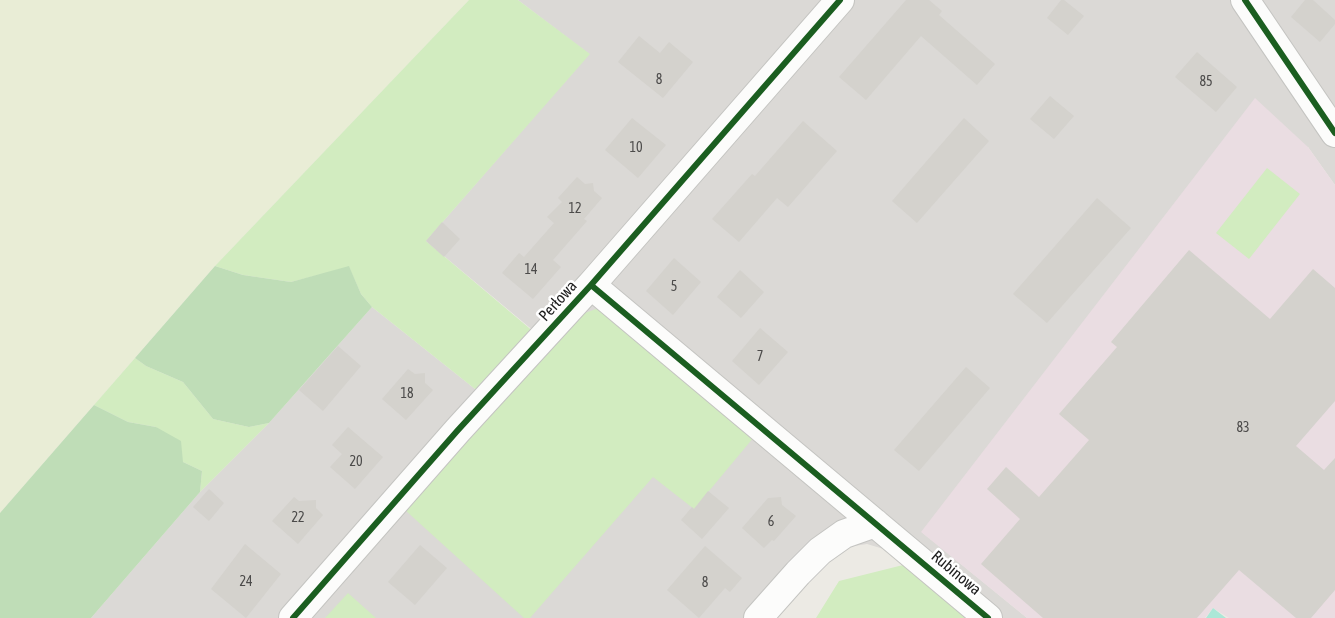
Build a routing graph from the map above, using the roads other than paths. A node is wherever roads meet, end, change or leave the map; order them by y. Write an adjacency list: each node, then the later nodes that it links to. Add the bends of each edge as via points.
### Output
1 (840, 0): 4 (street, Perłowa)
2 (1244, 0): 3 (street)
3 (1335, 133)
4 (591, 285): 5 (street, Rubinowa); 6 (street, Perłowa)
5 (875, 523): 7 (street, via 844,534 820,551); 8 (street, Rubinowa)
6 (293, 618)
7 (758, 618)
8 (988, 618)

